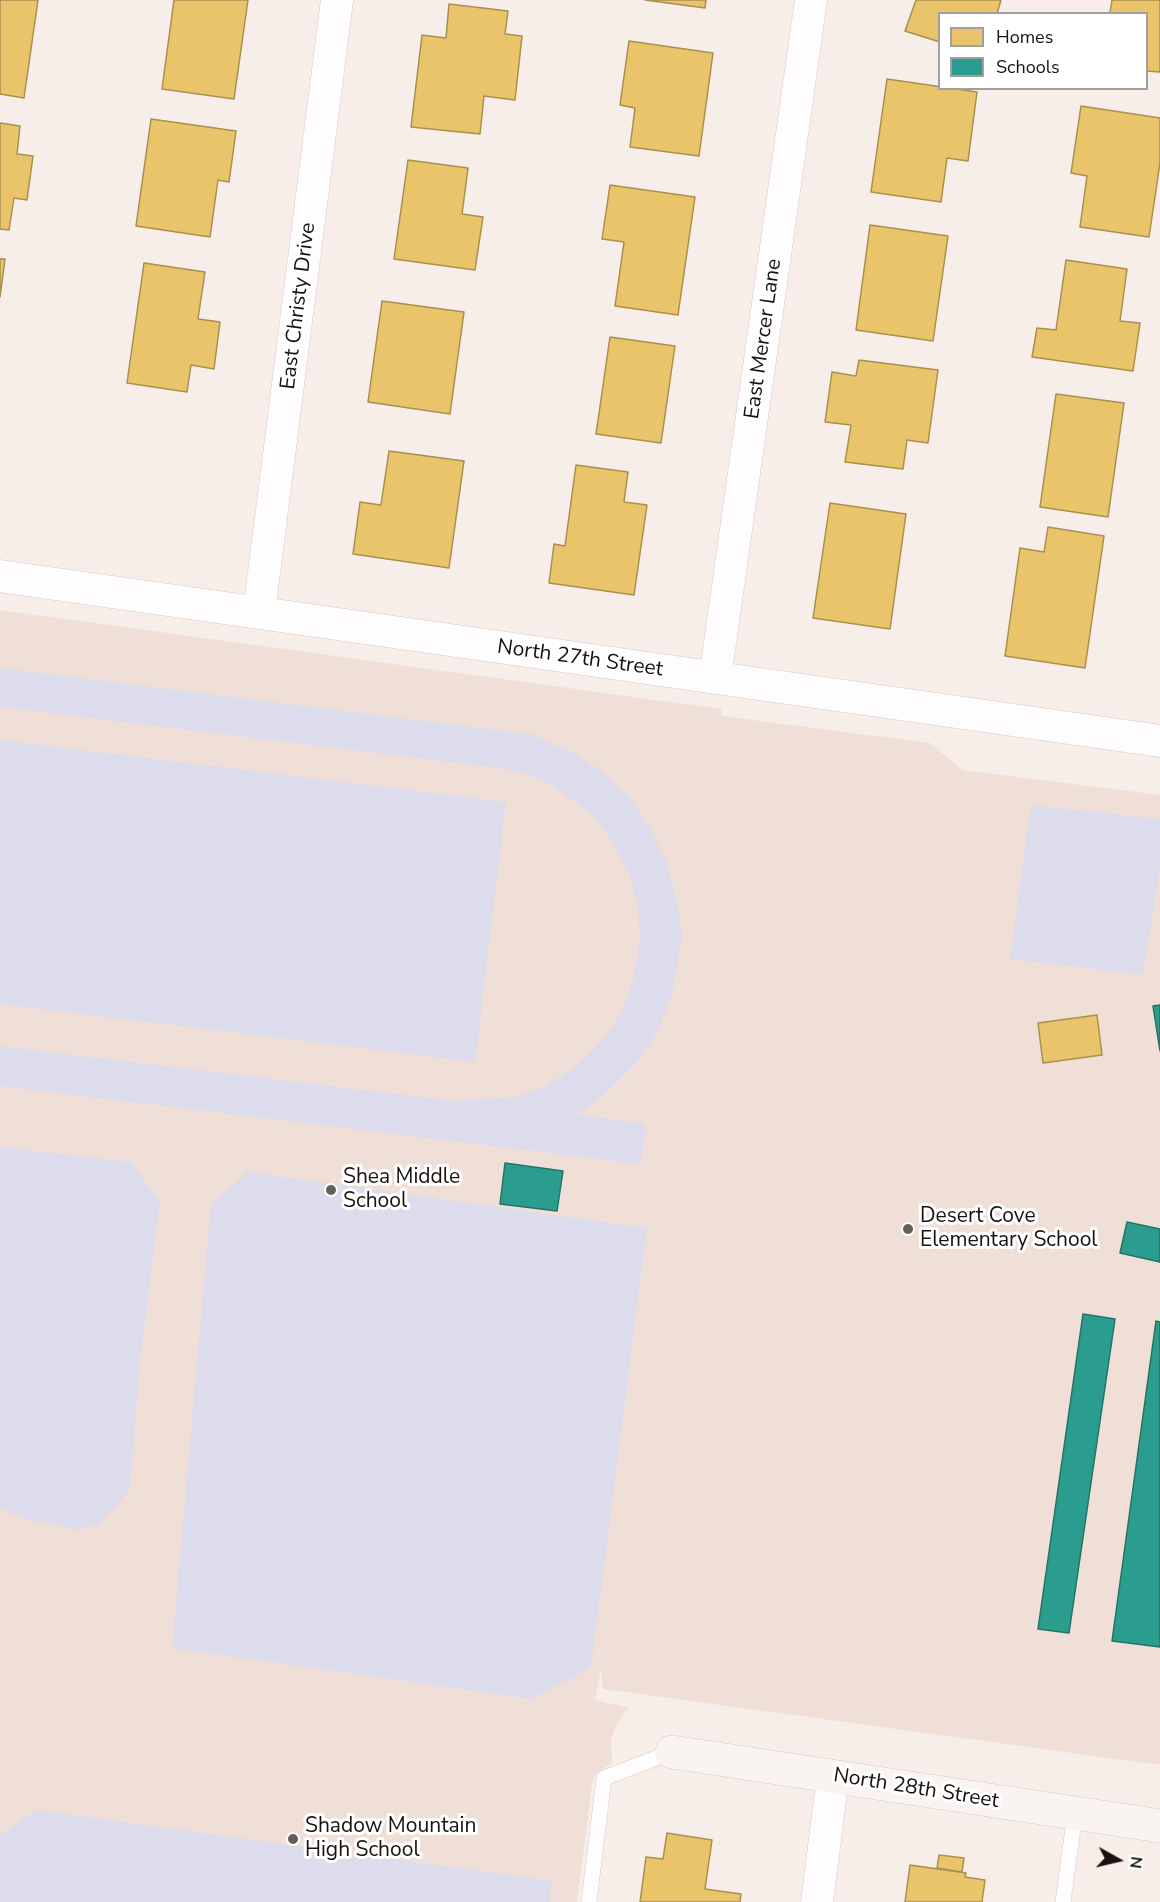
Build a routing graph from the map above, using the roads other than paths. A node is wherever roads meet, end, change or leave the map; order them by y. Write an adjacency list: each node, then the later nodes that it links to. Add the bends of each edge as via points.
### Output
1 (337, 0): 4 (street, East Christy Drive)
2 (811, 0): 5 (street, East Mercer Lane)
3 (0, 576): 4 (street, North 27th Street)
4 (260, 612): 5 (street, North 27th Street)
5 (715, 678): 6 (street, North 27th Street)
6 (1160, 741)
7 (672, 1752): 8 (street, North 28th Street); 11 (lane, via 604,1778)
8 (833, 1776): 9 (street, North 28th Street); 12 (street)
9 (1075, 1813): 10 (street, North 28th Street); 13 (lane)
10 (1160, 1826)
11 (590, 1902)
12 (817, 1902)
13 (1063, 1902)

